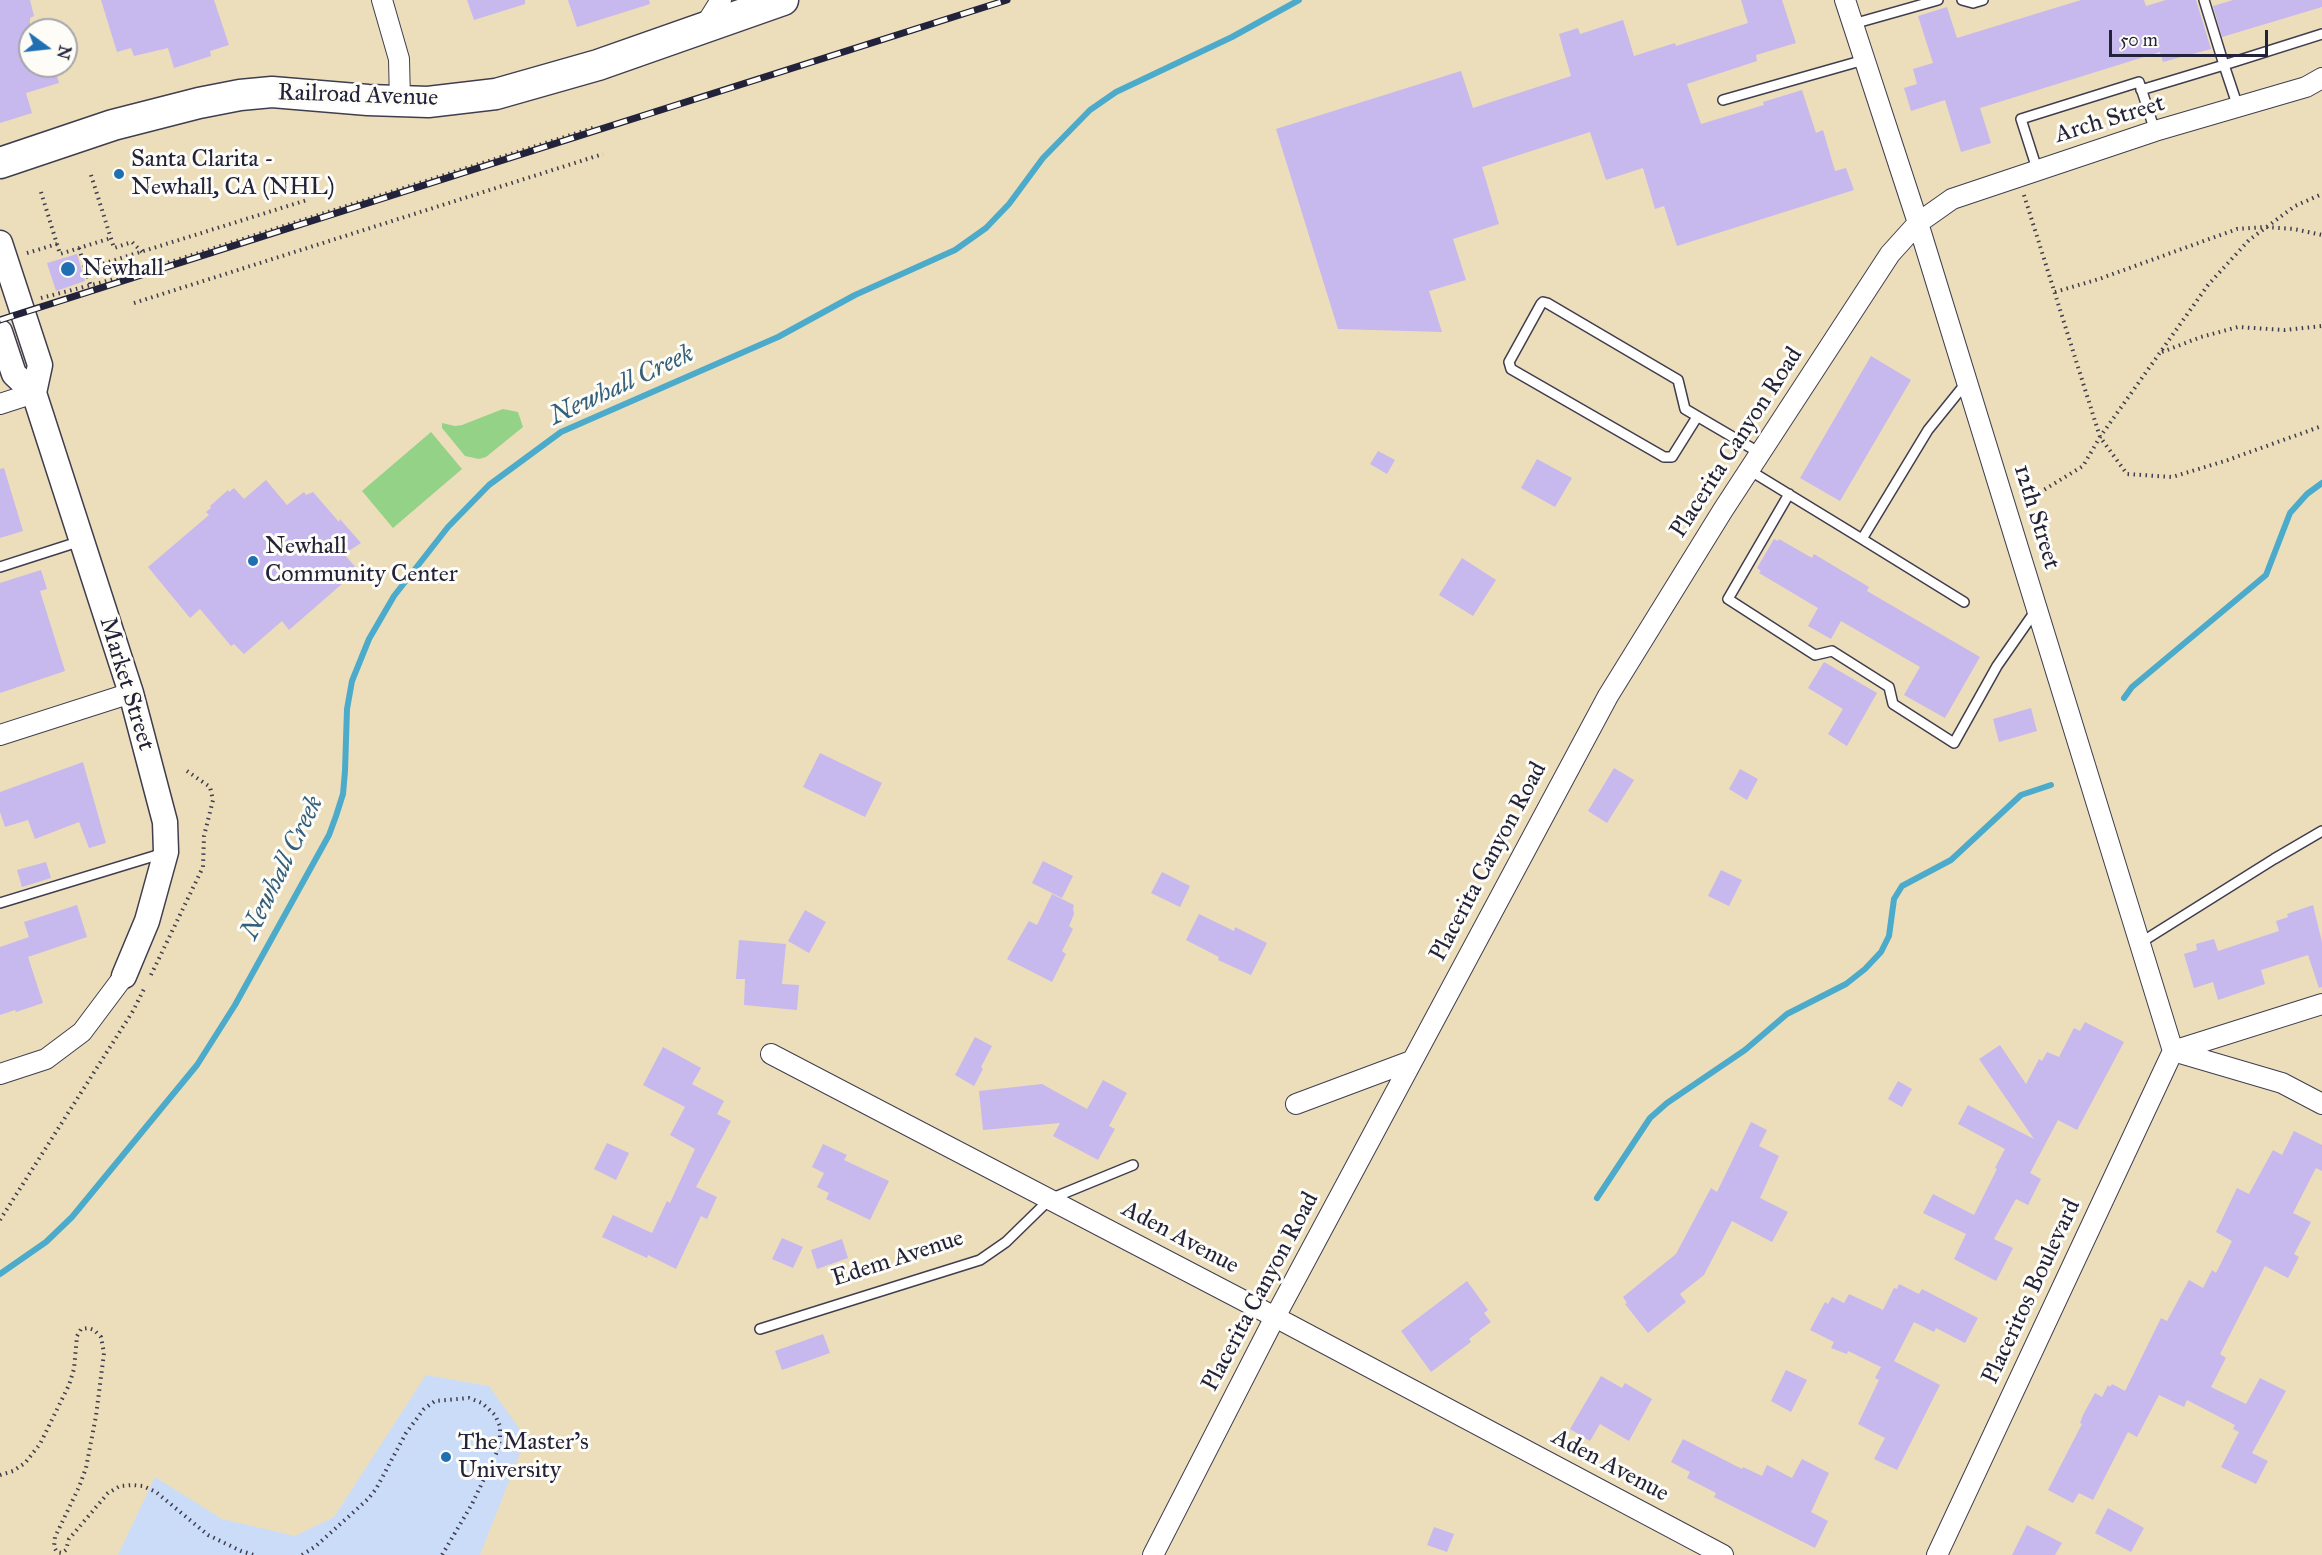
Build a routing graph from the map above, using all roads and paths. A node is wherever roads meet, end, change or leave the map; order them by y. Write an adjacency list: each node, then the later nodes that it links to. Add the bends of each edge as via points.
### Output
1 (382, 0): 17 (street, via 399,59)
2 (721, 0): 10 (street)
3 (783, 0): 10 (main road, Railroad Avenue)
4 (1845, 0): 9 (street, 12th Street)
5 (1938, 0): 9 (lane)
6 (1962, 0): 7 (lane)
7 (1983, 0)
8 (2204, 0): 13 (lane)
9 (1853, 24): 12 (street, 12th Street)
10 (704, 27): 17 (main road, Railroad Avenue, via 598,65 496,93 450,100)
11 (2322, 34): 13 (lane)
12 (1864, 60): 16 (lane); 29 (street, 12th Street)
13 (2224, 65): 15 (lane); 18 (lane)
14 (2322, 78): 18 (street, Arch Street, via 2306,87)
15 (2141, 90): 20 (lane); 23 (lane, via 2139,82 2021,119)
16 (1723, 100)
17 (400, 101): 22 (main road, Railroad Avenue, via 272,92 240,95 113,125)
18 (2238, 107): 20 (street, Arch Street)
19 (596, 127): 39 (path)
20 (2155, 131): 23 (street, Arch Street)
21 (603, 154): 42 (path)
22 (0, 164)
23 (2037, 169): 25 (street, Arch Street)
24 (91, 175): 32 (path)
25 (2017, 176): 29 (street, Arch Street, via 1952,199); 40 (path)
26 (41, 192): 34 (path)
27 (2322, 194): 30 (path, via 2295,206)
28 (307, 200): 36 (path)
29 (1918, 223): 46 (street, 12th Street); 52 (street, Placerita Canyon Road, via 1890,254)
30 (2265, 227): 31 (path); 40 (path, via 2238,229); 45 (path, via 2208,285)
31 (2322, 235)
32 (111, 238): 35 (path); 36 (path, via 114,248 132,242)
33 (0, 243): 47 (street, Market Street, via 40,365)
34 (57, 244): 35 (path, via 60,254); 37 (path)
35 (79, 248): 38 (path)
36 (142, 252): 38 (path)
37 (27, 253)
38 (86, 269): 39 (path)
39 (90, 285): 41 (path)
40 (2055, 292): 51 (path)
41 (41, 298)
42 (134, 303)
43 (2322, 326): 45 (path, via 2285,330 2238,327)
44 (0, 332): 47 (street, Market Street, via 14,374)
45 (2161, 352): 51 (path)
46 (1967, 381): 55 (street, 12th Street); 56 (lane, via 1928,429)
47 (34, 393): 48 (street); 57 (street, Market Street)
48 (0, 404)
49 (1697, 417): 49 (lane, via 1685,409 1678,380 1547,303 1540,304 1509,362 1511,369 1664,457 1672,457); 52 (lane)
50 (2322, 426): 51 (path, via 2172,477 2127,474)
51 (2100, 437): 55 (path, via 2083,466 2029,500)
52 (1760, 453): 53 (street, Placerita Canyon Road)
53 (1749, 470): 54 (lane); 72 (street, Placerita Canyon Road, via 1608,696)
54 (1789, 494): 56 (lane); 60 (lane, via 1728,599 1815,655 1832,651 1889,687 1893,704 1954,743 1997,666)
55 (2006, 508): 60 (street, 12th Street)
56 (1862, 539): 59 (lane)
57 (81, 541): 58 (lane); 61 (street, Market Street)
58 (0, 567)
59 (1964, 602)
60 (2037, 609): 67 (street, 12th Street)
61 (131, 693): 62 (street); 65 (street, Market Street, via 165,822)
62 (0, 735)
63 (187, 771): 78 (path, via 210,786 213,800 204,836 203,867 133,1011)
64 (2322, 831): 67 (lane)
65 (166, 852): 66 (lane); 68 (street, Market Street, via 147,921)
66 (0, 903)
67 (2140, 943): 70 (street, 12th Street)
68 (124, 976): 73 (street, via 82,1032 46,1059)
69 (2322, 1004): 70 (street)
70 (2174, 1051): 75 (street, via 2282,1083); 87 (street, Placeritos Boulevard)
71 (771, 1054): 77 (street, Aden Avenue)
72 (1411, 1061): 74 (street); 79 (street, Placerita Canyon Road)
73 (0, 1074)
74 (1296, 1104)
75 (2322, 1104)
76 (1133, 1166): 77 (lane, Edem Avenue)
77 (1050, 1199): 79 (street, Aden Avenue); 80 (lane, Edem Avenue, via 1006,1242 981,1260)
78 (0, 1220)
79 (1275, 1317): 85 (street, Placerita Canyon Road); 86 (street, Aden Avenue)
80 (760, 1329)
81 (0, 1475): 82 (path, via 25,1463 40,1444 69,1385 76,1336 81,1329 88,1328 101,1337 104,1353 98,1404 86,1468 56,1537 57,1552 66,1550 69,1539 108,1492 132,1485 156,1492 208,1535)
82 (254, 1555)
83 (302, 1555): 84 (path, via 368,1499 424,1409 435,1401 469,1398 482,1403 495,1416 500,1440 472,1504)
84 (442, 1555)
85 (1153, 1555)
86 (1723, 1555)
87 (1937, 1555)

